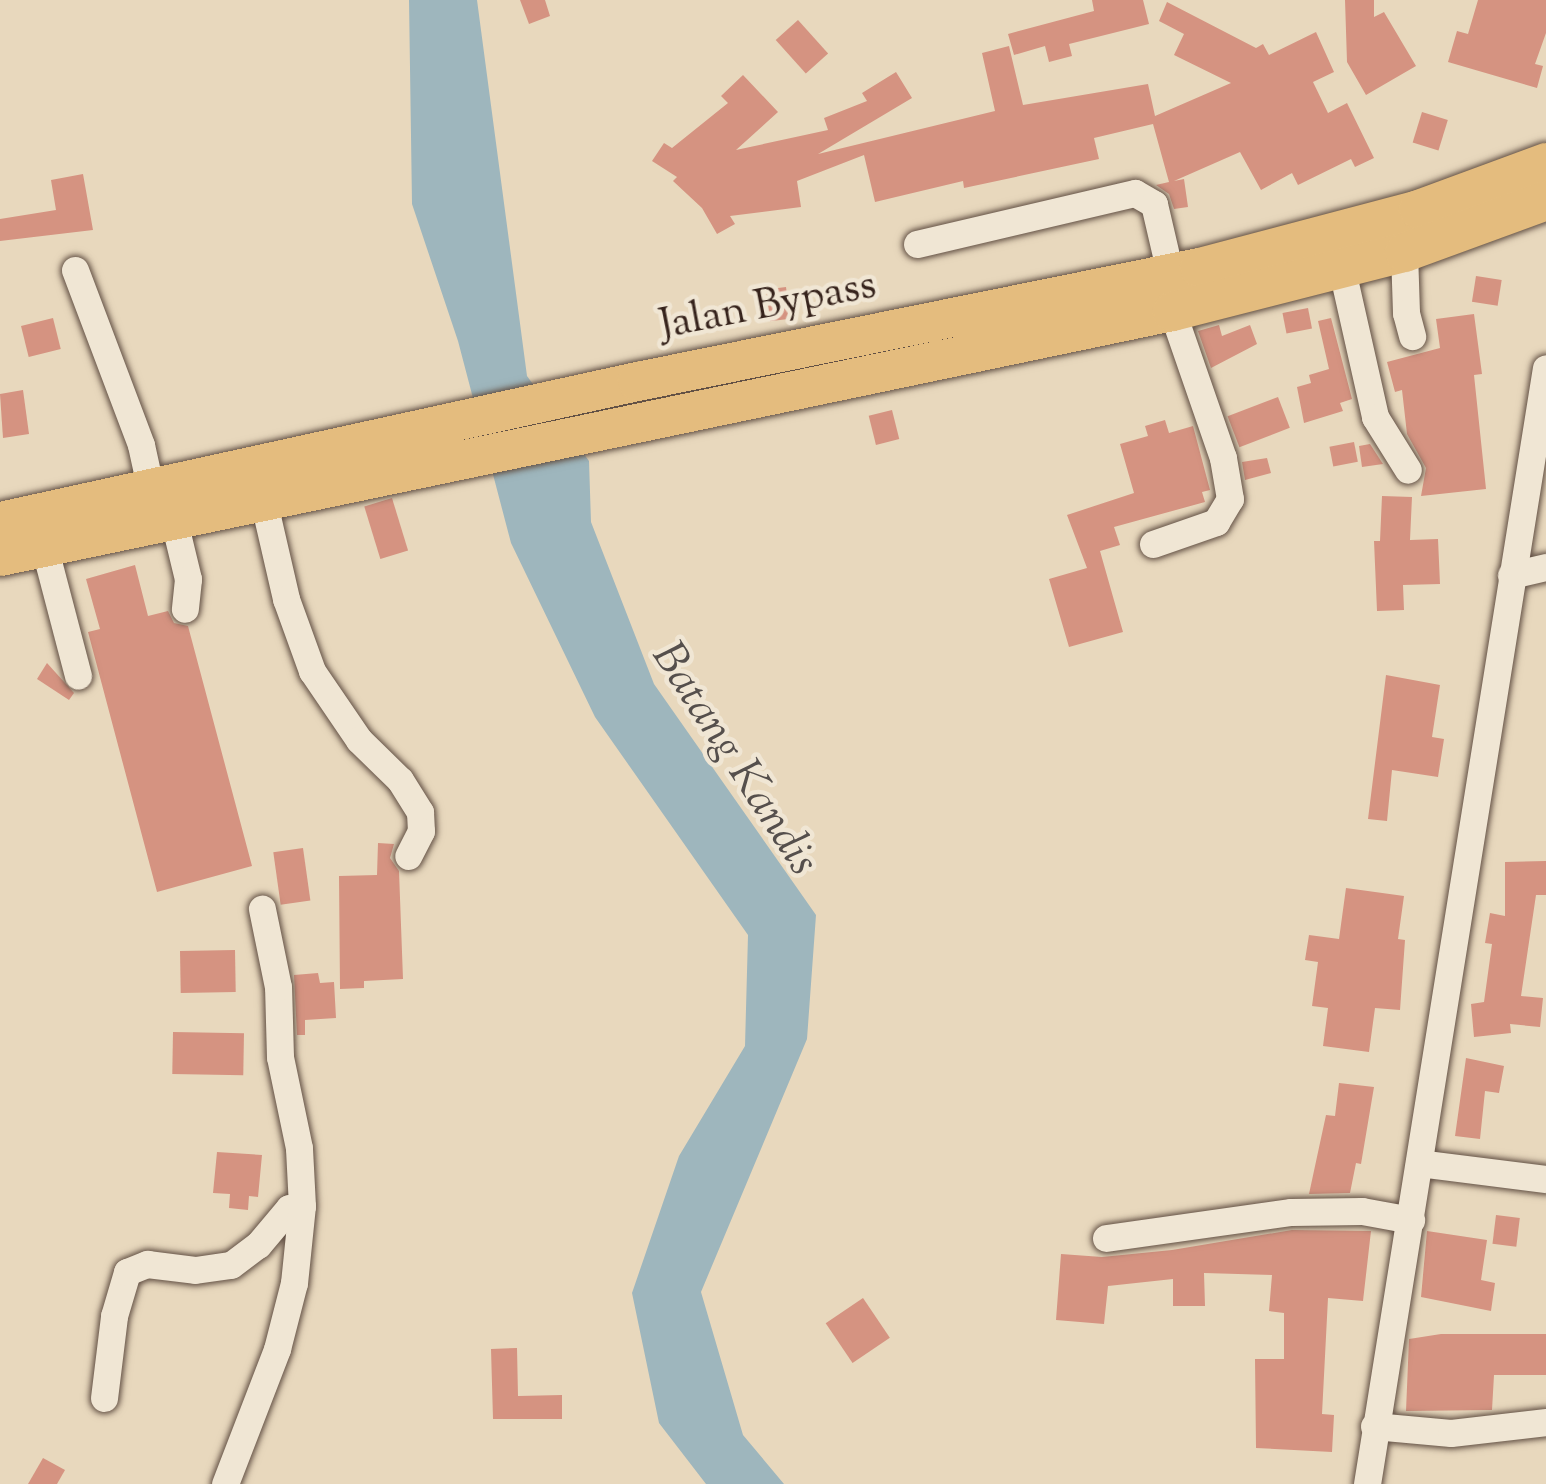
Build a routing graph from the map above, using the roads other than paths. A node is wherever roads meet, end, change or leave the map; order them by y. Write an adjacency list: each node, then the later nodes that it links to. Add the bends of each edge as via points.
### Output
1 (1546, 162): 7 (highway, Jalan Bypass)
2 (1546, 200): 4 (highway, Jalan Bypass)
3 (917, 244): 7 (street, via 1135,193 1154,204)
4 (1405, 252): 6 (highway, Jalan Bypass); 9 (street)
5 (75, 270): 14 (street)
6 (1342, 270): 7 (highway, Jalan Bypass); 12 (street, via 1375,417)
7 (1171, 292): 8 (highway, Jalan Bypass); 16 (street, via 1230,500 1216,522)
8 (1076, 314): 11 (highway, Jalan Bypass, via 631,421); 11 (highway, Jalan Bypass, via 637,380)
9 (1412, 336)
10 (1546, 368): 20 (street)
11 (447, 440): 13 (highway, Jalan Bypass); 14 (highway, Jalan Bypass)
12 (1408, 470)
13 (263, 499): 14 (highway, Jalan Bypass); 23 (street, via 312,671 420,812)
14 (162, 501): 15 (highway, Jalan Bypass); 17 (highway, Jalan Bypass); 21 (street, via 188,579)
15 (0, 521)
16 (1153, 544)
17 (44, 546): 18 (highway, Jalan Bypass); 22 (street)
18 (0, 556)
19 (1546, 567): 20 (street)
20 (1511, 575): 25 (street)
21 (185, 609)
22 (78, 676)
23 (408, 856)
24 (262, 909): 27 (street)
25 (1419, 1163): 26 (street); 28 (street)
26 (1546, 1179)
27 (302, 1206): 30 (street, via 289,1208 231,1264 148,1264 127,1272); 33 (street, via 277,1348)
28 (1411, 1220): 29 (street, via 1291,1212); 32 (street)
29 (1106, 1238)
30 (104, 1398)
31 (1546, 1422): 32 (street, via 1451,1433)
32 (1374, 1426): 34 (street)
33 (225, 1484)
34 (1367, 1484)

